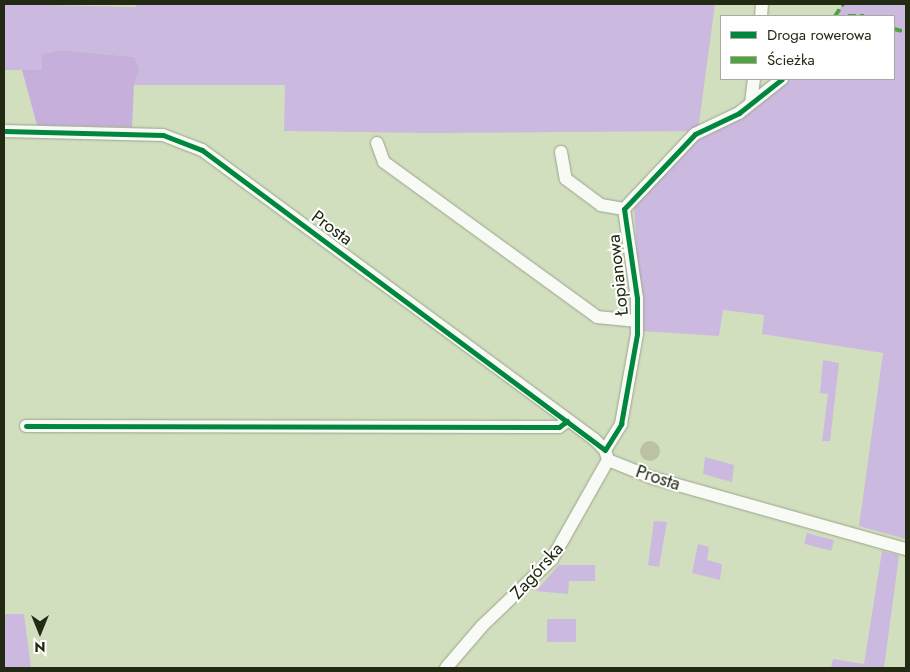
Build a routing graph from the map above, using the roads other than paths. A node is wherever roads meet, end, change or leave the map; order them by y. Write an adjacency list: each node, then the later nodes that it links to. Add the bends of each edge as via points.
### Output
1 (754, 80): 3 (street)
2 (781, 80): 3 (street, Łopianowa)
3 (751, 103): 7 (street, Łopianowa, via 695,134)
4 (4, 131): 9 (street, Prosta, via 164,135 202,150)
5 (377, 143): 8 (street, via 384,162 592,314 609,321)
6 (561, 152): 7 (street, via 566,179 600,205)
7 (624, 209): 8 (street, Łopianowa)
8 (637, 321): 11 (street, Łopianowa, via 621,424)
9 (567, 420): 10 (street, via 559,427); 11 (street, Prosta)
10 (26, 426)
11 (607, 455): 12 (street, Prosta, via 653,478); 13 (street, Zagórska, via 552,560 482,626)
12 (906, 549)
13 (446, 668)

